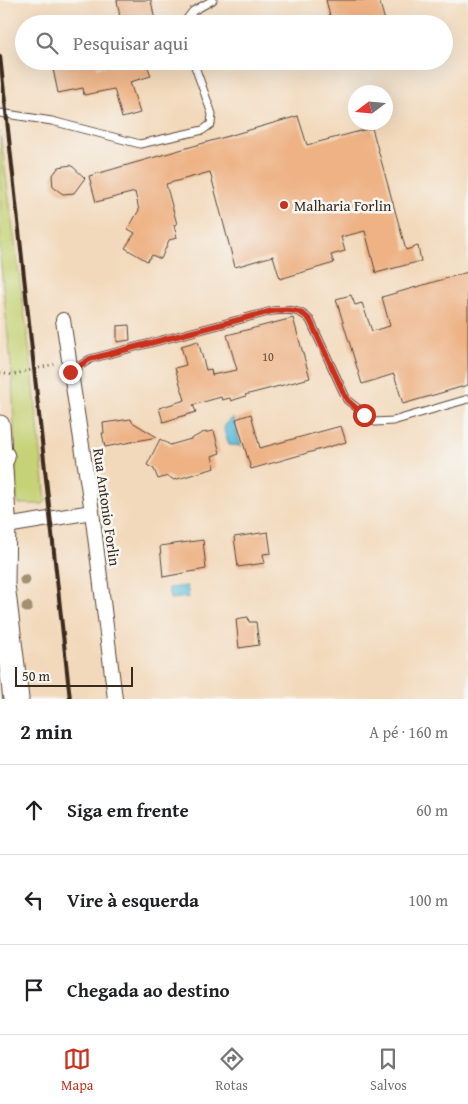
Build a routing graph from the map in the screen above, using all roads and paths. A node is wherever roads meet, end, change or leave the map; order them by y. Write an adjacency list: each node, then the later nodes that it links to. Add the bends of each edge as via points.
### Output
1 (214, 0): 2 (lane)
2 (190, 15)
3 (196, 70): 4 (lane, via 212,114 211,124 204,130 140,144 52,121)
4 (0, 113)
5 (63, 320): 6 (street, Rua Antonio Forlin)
6 (70, 366): 7 (path, via 12,375); 8 (lane, via 272,311 294,310 310,320 347,400 375,422 393,421); 10 (street, Rua Antonio Forlin)
7 (0, 373)
8 (468, 399)
9 (1, 444): 11 (street)
10 (92, 512): 11 (street); 15 (street, Rua Antonio Forlin)
11 (6, 526): 13 (street)
12 (0, 568): 13 (highway)
13 (4, 592): 14 (highway)
14 (16, 699)
15 (115, 699)

